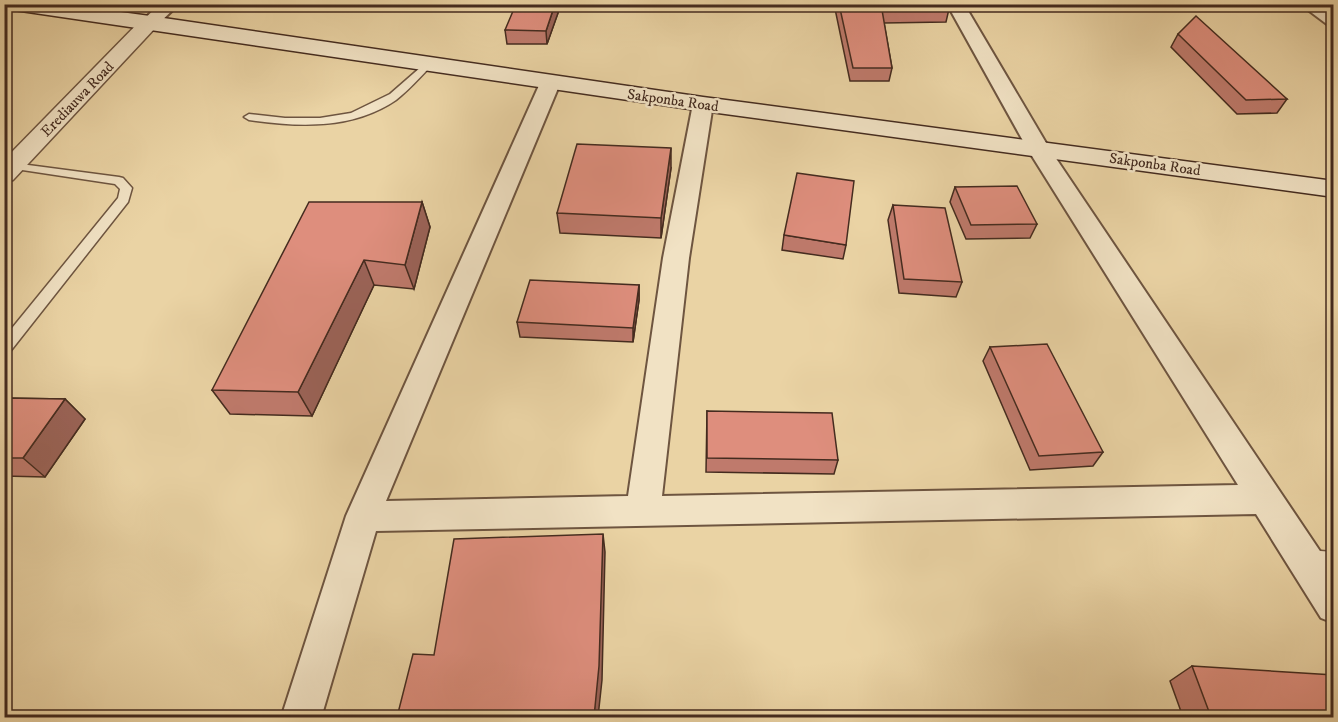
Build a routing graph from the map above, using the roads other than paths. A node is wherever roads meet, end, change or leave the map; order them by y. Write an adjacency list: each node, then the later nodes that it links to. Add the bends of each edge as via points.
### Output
1 (14, 4): 6 (main road, Sakponba Road)
2 (171, 4): 6 (street)
3 (956, 4): 11 (street)
4 (1308, 4): 5 (street)
5 (1334, 21)
6 (150, 22): 7 (main road, Sakponba Road); 12 (main road, Erediauwa Road)
7 (429, 63): 8 (main road, Sakponba Road); 10 (lane, via 390,99 330,123 294,124)
8 (551, 81): 9 (main road, Sakponba Road); 17 (street)
9 (703, 104): 11 (main road, Sakponba Road); 16 (street, via 676,258)
10 (249, 117)
11 (1038, 148): 13 (main road, Sakponba Road); 15 (street)
12 (9, 170): 14 (lane, via 118,181 126,188 124,200)
13 (1334, 189)
14 (4, 349)
15 (1264, 499): 16 (street); 18 (street)
16 (643, 511): 17 (street)
17 (363, 516): 21 (street)
18 (1304, 558): 19 (lane); 20 (street)
19 (1334, 561)
20 (1334, 605)
21 (300, 717)

